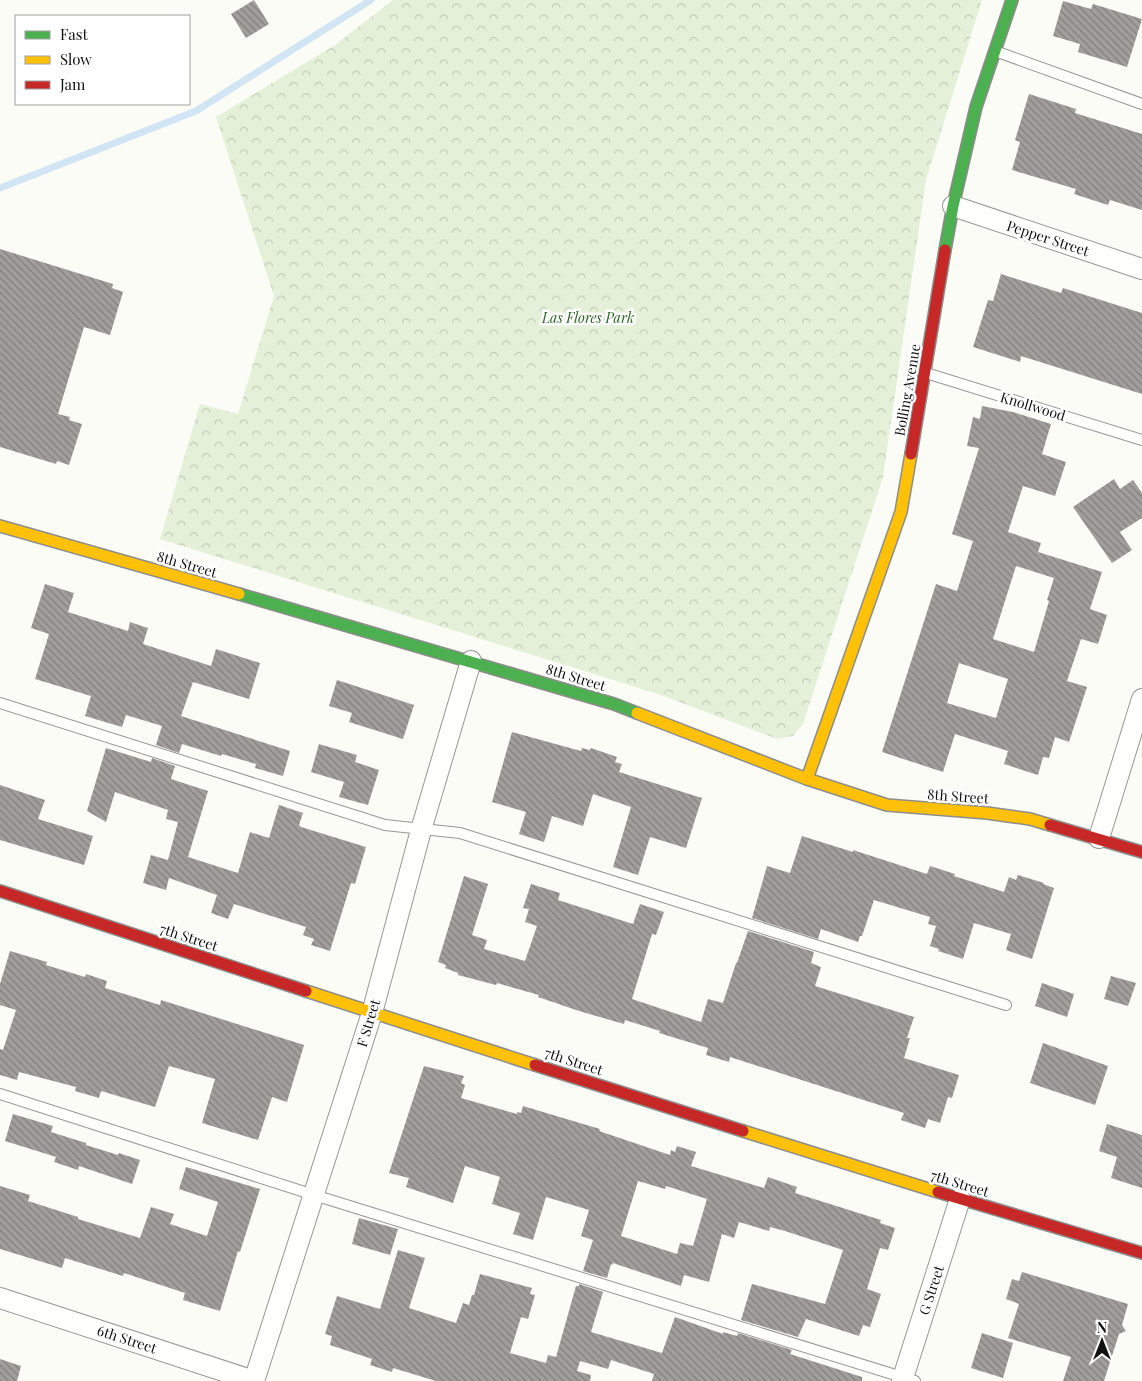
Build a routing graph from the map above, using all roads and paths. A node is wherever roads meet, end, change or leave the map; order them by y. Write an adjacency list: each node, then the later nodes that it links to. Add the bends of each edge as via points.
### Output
1 (1012, 0): 2 (street, Bolling Avenue)
2 (994, 51): 3 (lane); 4 (street, Bolling Avenue, via 976,107)
3 (1142, 104)
4 (954, 206): 5 (street, Pepper Street); 6 (street, Bolling Avenue)
5 (1142, 269)
6 (925, 372): 7 (lane, Knollwood); 12 (street, Bolling Avenue, via 901,512)
7 (1142, 440)
8 (0, 526): 9 (street, 8th Street)
9 (471, 661): 12 (street, 8th Street, via 614,704); 13 (street, F Street)
10 (1142, 699): 14 (street)
11 (0, 703): 13 (lane, via 385,825)
12 (807, 779): 14 (street, 8th Street, via 887,805 1022,818)
13 (421, 830): 17 (lane, via 460,833); 18 (street, F Street)
14 (1099, 838): 15 (street, 8th Street)
15 (1142, 852)
16 (0, 891): 18 (street, 7th Street)
17 (1006, 1005)
18 (372, 1013): 20 (street, F Street); 21 (street, 7th Street)
19 (0, 1094): 20 (lane)
20 (314, 1195): 24 (lane); 25 (street, F Street)
21 (960, 1199): 22 (street, 7th Street); 24 (street, G Street)
22 (1142, 1253)
23 (0, 1298): 25 (street, 6th Street)
24 (907, 1380)
25 (254, 1381)

